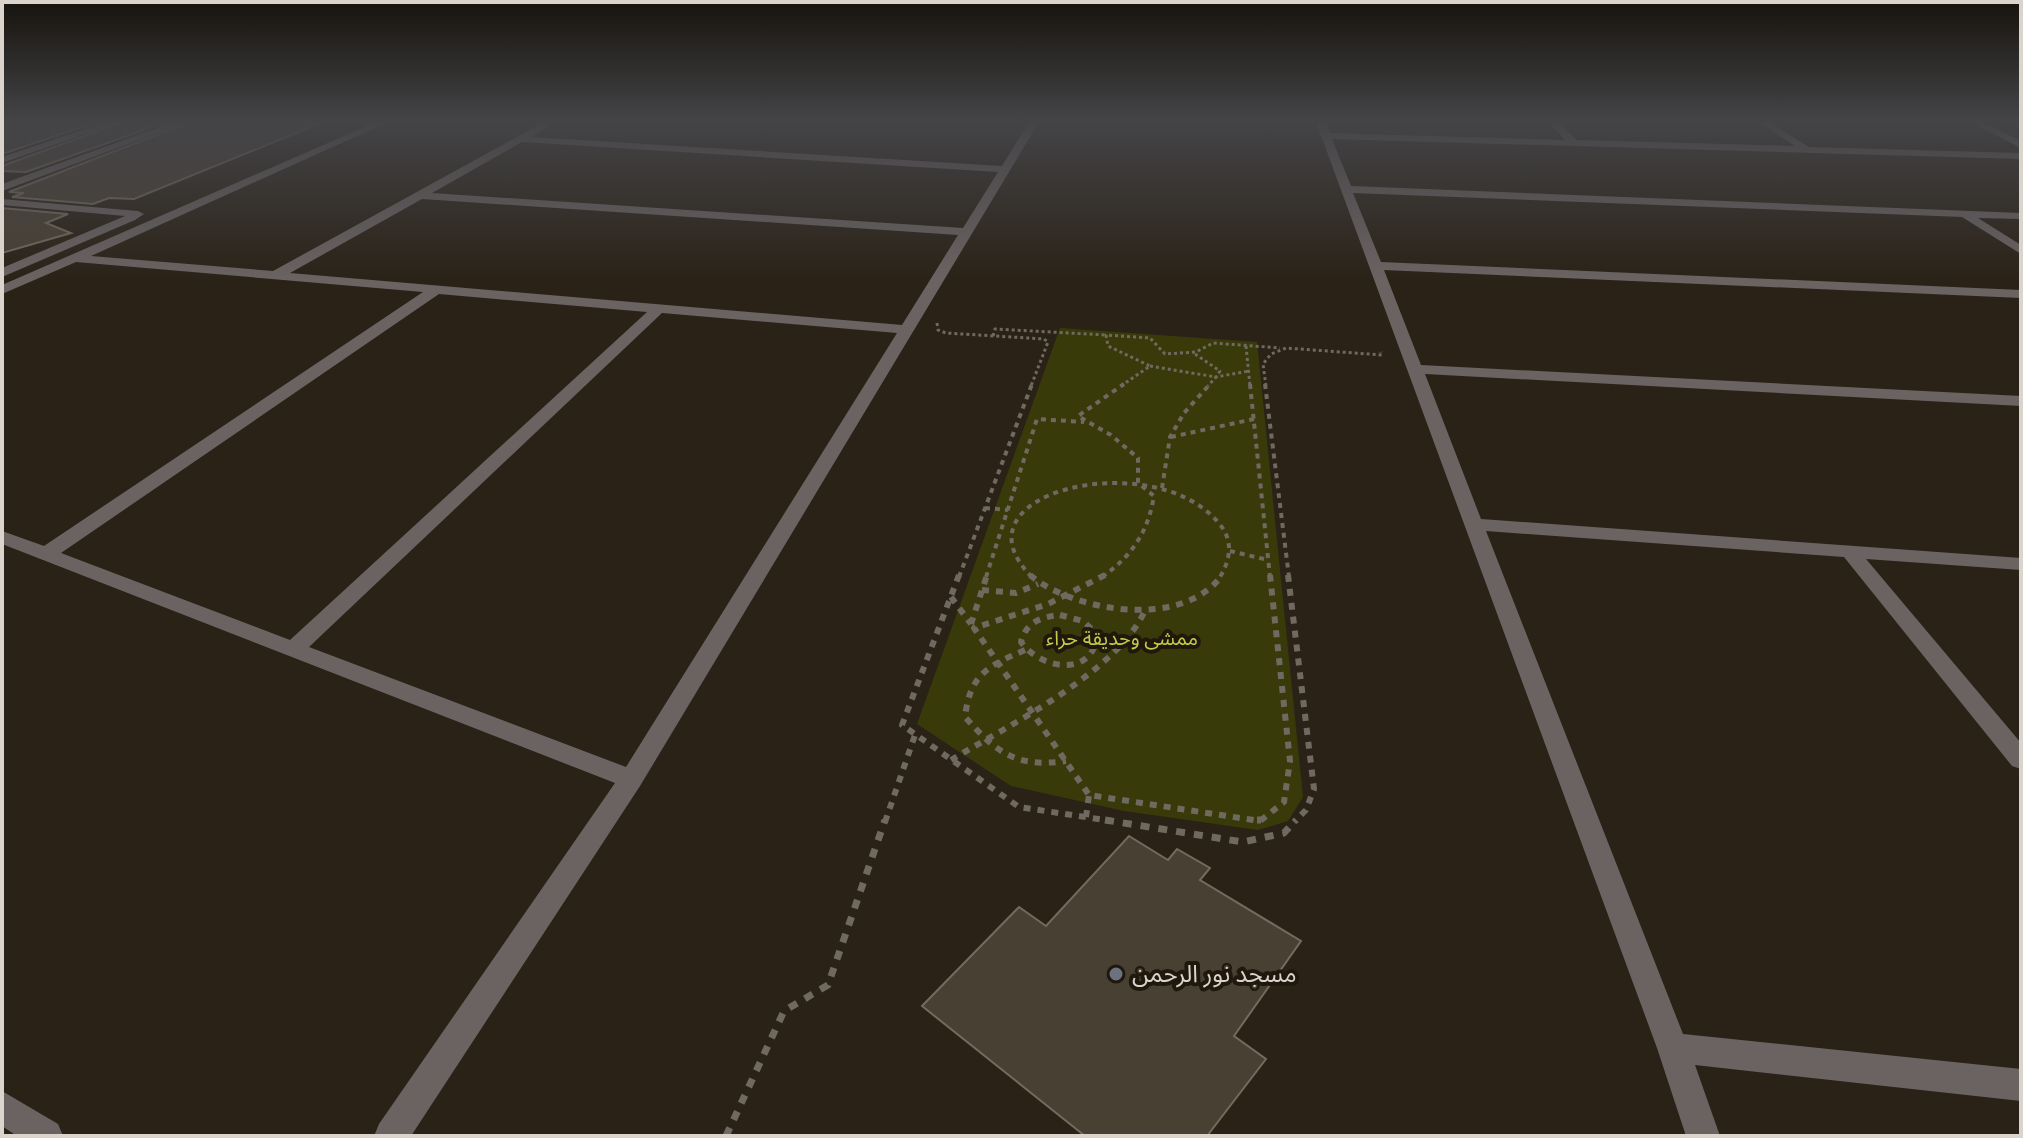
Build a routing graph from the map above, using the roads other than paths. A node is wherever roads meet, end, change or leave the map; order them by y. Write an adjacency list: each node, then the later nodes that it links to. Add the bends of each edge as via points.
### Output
1 (37, 175): 7 (street)
2 (230, 175): 9 (street)
3 (263, 175): 18 (street)
4 (455, 175): 10 (street)
5 (1001, 175): 16 (street)
6 (1341, 175): 8 (street)
7 (2, 188)
8 (1346, 189): 14 (street); 19 (street)
9 (183, 195)
10 (419, 195): 16 (street); 21 (street)
11 (4, 204): 13 (street)
12 (154, 208): 13 (street)
13 (140, 214): 20 (street)
14 (1966, 215): 15 (street); 17 (street)
15 (2021, 216)
16 (966, 232): 26 (street)
17 (2021, 250)
18 (75, 258): 21 (street); 23 (street)
19 (1376, 266): 24 (street); 27 (street)
20 (2, 273)
21 (276, 275): 22 (street)
22 (437, 289): 25 (street); 32 (street)
23 (2, 290)
24 (2021, 294)
25 (659, 308): 26 (street); 34 (street)
26 (907, 330): 36 (street)
27 (1415, 369): 28 (street); 29 (street)
28 (2021, 401)
29 (1473, 524): 31 (street); 37 (street)
30 (2, 537): 32 (street)
31 (1849, 551): 33 (street); 35 (street)
32 (46, 554): 34 (street)
33 (2021, 564)
34 (293, 649): 36 (street)
35 (2021, 760)
36 (631, 779): 41 (street)
37 (1673, 1048): 38 (street); 42 (street)
38 (2021, 1085)
39 (2, 1107): 40 (street)
40 (46, 1136)
41 (391, 1136)
42 (1703, 1136)

